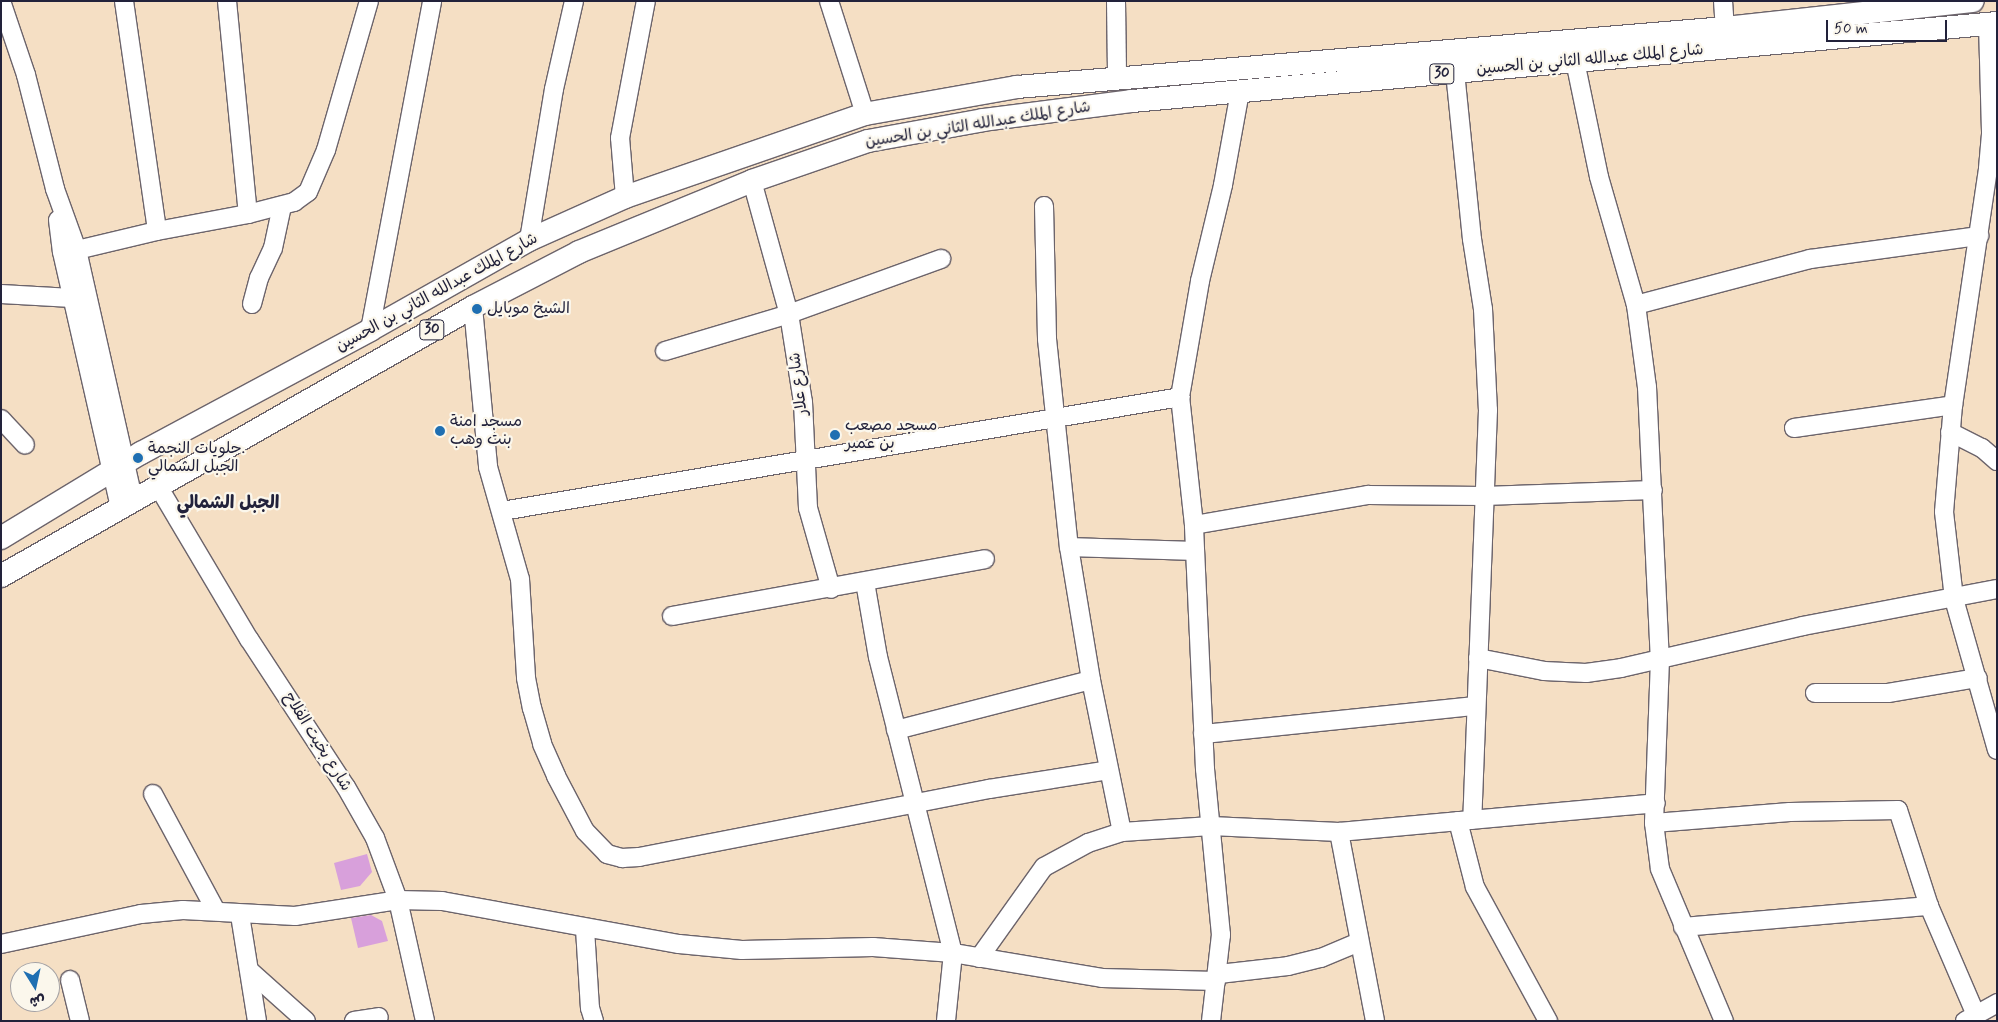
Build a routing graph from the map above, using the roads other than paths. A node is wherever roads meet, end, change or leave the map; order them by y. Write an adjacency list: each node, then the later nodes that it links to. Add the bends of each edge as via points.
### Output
1 (1, 1): 22 (street, via 26,75)
2 (124, 1): 27 (street)
3 (227, 1): 26 (street)
4 (369, 1): 24 (street, via 326,150 308,192)
5 (432, 1): 38 (street)
6 (574, 1): 29 (street, via 554,90)
7 (646, 1): 23 (street, via 620,138)
8 (829, 1): 20 (street)
9 (1116, 1): 18 (street)
10 (1723, 1): 13 (street)
11 (1973, 1): 13 (main road, شارع الملك عبدالله الثاني بن الحسين / 30)
12 (1992, 23): 14 (main road, شارع الملك عبدالله الثاني بن الحسين / 30); 28 (street, via 1991,134)
13 (1725, 28): 15 (main road, شارع الملك عبدالله الثاني بن الحسين / 30)
14 (1575, 61): 16 (main road, شارع الملك عبدالله الثاني بن الحسين / 30); 35 (street, via 1599,177)
15 (1349, 72): 16 (main road, شارع الملك عبدالله الثاني بن الحسين / 30); 17 (main road, شارع الملك عبدالله الثاني بن الحسين / 30)
16 (1455, 72): 52 (street, via 1485,334 1488,410)
17 (1286, 76): 18 (main road, شارع الملك عبدالله الثاني بن الحسين / 30); 19 (main road, شارع الملك عبدالله الثاني بن الحسين / 30)
18 (1117, 77): 20 (main road, شارع الملك عبدالله الثاني بن الحسين / 30, via 989,91)
19 (1240, 91): 21 (main road, شارع الملك عبدالله الثاني بن الحسين / 30, via 1038,112 888,136); 40 (street, via 1223,185 1200,282)
20 (865, 114): 23 (main road, شارع الملك عبدالله الثاني بن الحسين / 30)
21 (752, 181): 36 (main road, شارع الملك عبدالله الثاني بن الحسين / 30, via 579,252); 37 (street, شارع علار)
22 (55, 189): 30 (street); 33 (street, via 62,252)
23 (624, 197): 29 (main road, شارع الملك عبدالله الثاني بن الحسين / 30)
24 (282, 206): 26 (street); 34 (street, via 273,248 259,278)
25 (1044, 206): 42 (street, via 1043,273)
26 (248, 214): 27 (street)
27 (157, 230): 30 (street)
28 (1980, 236): 35 (street, via 1810,259); 41 (street)
29 (529, 240): 38 (main road, شارع الملك عبدالله الثاني بن الحسين / 30)
30 (77, 250): 49 (street)
31 (941, 259): 37 (street)
32 (1, 294): 33 (street)
33 (72, 298): 49 (street)
34 (252, 304)
35 (1636, 305): 51 (street, via 1647,387)
36 (473, 307): 50 (main road, شارع الملك عبدالله الثاني بن الحسين / 30); 54 (street, via 488,467)
37 (790, 314): 39 (street); 47 (street, شارع علار, via 802,402)
38 (370, 330): 49 (main road, شارع الملك عبدالله الثاني بن الحسين / 30)
39 (664, 350)
40 (1180, 397): 42 (street); 55 (street)
41 (1953, 405): 44 (street); 45 (street)
42 (1054, 417): 47 (street); 57 (street)
43 (1, 420): 46 (street)
44 (1794, 428)
45 (1950, 432): 48 (street, via 1982,448); 64 (street, via 1944,512)
46 (25, 445)
47 (805, 460): 54 (street); 62 (street, شارع علار, via 808,508)
48 (1997, 460)
49 (118, 468): 53 (street); 56 (main road, شارع الملك عبدالله الثاني بن الحسين / 30)
50 (158, 486): 53 (main road, شارع الملك عبدالله الثاني بن الحسين / 30); 84 (street, شارع بخيت الفلاح, via 249,639 346,787 375,838)
51 (1653, 490): 52 (street); 67 (street)
52 (1484, 496): 55 (street, via 1361,496); 66 (street)
53 (127, 503): 60 (main road, شارع الملك عبدالله الثاني بن الحسين / 30)
54 (502, 512): 78 (street, via 520,579 526,678 542,744 585,831 608,854 622,858 639,857)
55 (1194, 525): 58 (street)
56 (1, 538)
57 (1070, 547): 58 (street); 69 (street)
58 (1195, 551): 73 (street)
59 (985, 559): 61 (street)
60 (1, 576)
61 (866, 582): 62 (street); 72 (street, via 878,657)
62 (831, 588): 65 (street)
63 (1997, 589): 64 (street)
64 (1954, 599): 67 (street, via 1802,626); 68 (street)
65 (672, 616)
66 (1478, 658): 67 (street, via 1544,671 1586,673); 71 (street)
67 (1660, 659): 77 (street)
68 (1978, 678): 70 (street, via 1888,693); 74 (street)
69 (1091, 680): 72 (street); 75 (street)
70 (1815, 694)
71 (1474, 706): 73 (street); 79 (street)
72 (896, 730): 78 (street)
73 (1204, 734): 81 (street)
74 (1997, 750)
75 (1109, 770): 78 (street); 82 (street)
76 (153, 794): 86 (street)
77 (1656, 803): 79 (street); 80 (street)
78 (916, 804): 92 (street)
79 (1465, 820): 83 (street); 109 (street, via 1475,887)
80 (1654, 822): 85 (street, via 1713,816 1894,808 1902,817); 88 (street, via 1660,868)
81 (1212, 826): 82 (street); 83 (street, via 1274,826); 95 (street, via 1221,935)
82 (1122, 832): 93 (street, via 1088,843 1044,867)
83 (1339, 832): 90 (street)
84 (398, 900): 87 (street, via 295,916); 89 (street, via 442,901); 104 (street, شارع بخيت الفلاح)
85 (1929, 906): 88 (street); 99 (street)
86 (216, 911): 87 (street); 91 (street, via 141,914)
87 (240, 915): 94 (street)
88 (1683, 927): 110 (street)
89 (585, 929): 92 (street, via 742,950 873,947); 105 (street, via 590,1008)
90 (1359, 942): 95 (street, via 1321,958); 108 (street)
91 (1, 944)
92 (953, 953): 93 (street); 106 (street)
93 (979, 958): 95 (street, via 1102,978)
94 (250, 971): 101 (street); 102 (street)
95 (1217, 977): 107 (street)
96 (70, 980): 100 (street)
97 (1997, 1003): 99 (street)
98 (379, 1017): 103 (street)
99 (1971, 1018)
100 (80, 1021)
101 (257, 1021)
102 (306, 1021)
103 (354, 1021)
104 (425, 1021)
105 (594, 1021)
106 (946, 1021)
107 (1211, 1021)
108 (1375, 1021)
109 (1548, 1021)
110 (1724, 1021)

